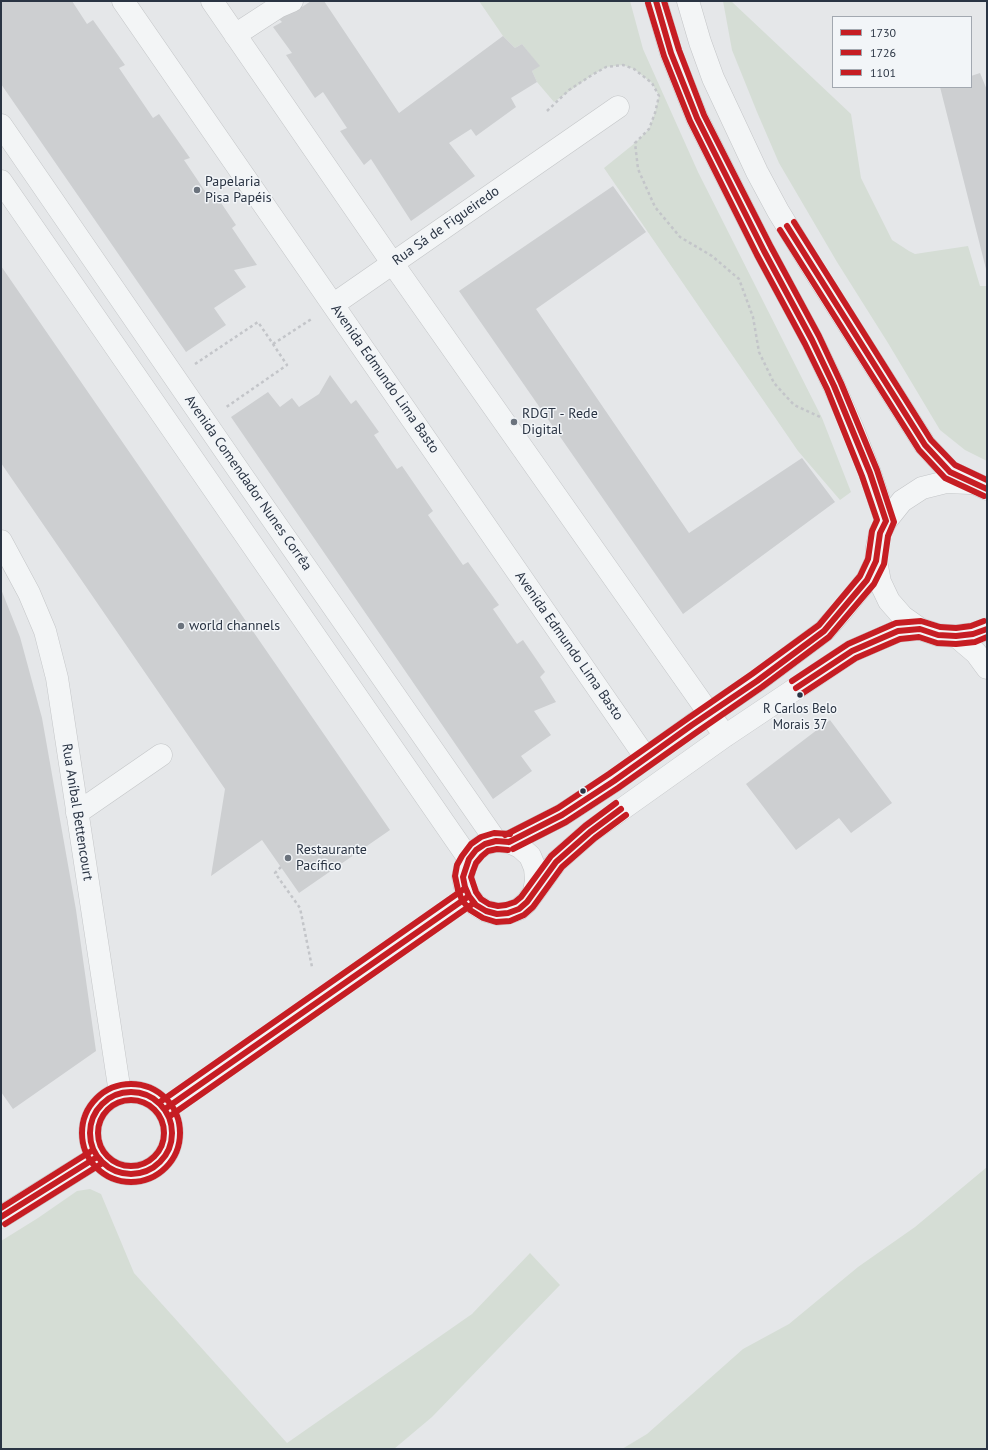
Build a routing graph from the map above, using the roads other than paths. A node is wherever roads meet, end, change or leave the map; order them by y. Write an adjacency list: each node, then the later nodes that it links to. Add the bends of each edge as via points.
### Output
1 (123, 1): 11 (street, Avenida Edmundo Lima Basto)
2 (212, 1): 6 (street)
3 (292, 1): 6 (street)
4 (656, 1): 13 (street, via 671,53 697,118 834,386 870,473)
5 (688, 1): 12 (street, via 713,78 778,211 925,445 950,472)
6 (235, 35): 10 (street)
7 (618, 107): 10 (street, Rua Sá de Figueiredo)
8 (1, 125): 25 (street, Avenida Comendador Nunes Corrêa, via 205,422)
9 (1, 181): 26 (street)
10 (393, 264): 11 (street, Rua Sá de Figueiredo); 20 (street)
11 (334, 304): 23 (street, Avenida Edmundo Lima Basto)
12 (979, 486): 13 (street, via 946,482 922,488 902,501)
13 (886, 521): 15 (street, via 880,533)
14 (1, 542): 24 (street, Rua Aníbal Bettencourt, via 29,592 45,631 57,678)
15 (876, 561): 16 (street, via 880,582 889,601 903,617); 20 (street, via 867,580 824,631)
16 (920, 629): 18 (street, via 938,635); 21 (street, via 898,631 852,651)
17 (987, 629): 18 (street)
18 (956, 636): 19 (street, via 976,653)
19 (987, 668)
20 (710, 714): 21 (street); 23 (street)
21 (725, 736): 27 (street, via 590,832 556,862)
22 (161, 755): 24 (street)
23 (646, 758): 25 (street, via 562,815)
24 (77, 813): 29 (street, Rua Aníbal Bettencourt)
25 (502, 842): 26 (street, via 486,844); 27 (street, via 520,847 530,856 535,868)
26 (468, 858): 28 (street, via 463,877)
27 (534, 892): 28 (street, via 519,909 497,914 476,905)
28 (469, 896): 30 (street)
29 (120, 1093): 30 (street, via 145,1094); 31 (street, via 108,1099 92,1119 90,1132)
30 (165, 1109): 31 (street, via 171,1121 171,1146 165,1158 155,1167 144,1173 118,1173 106,1167)
31 (97, 1157): 32 (street)
32 (1, 1218)

